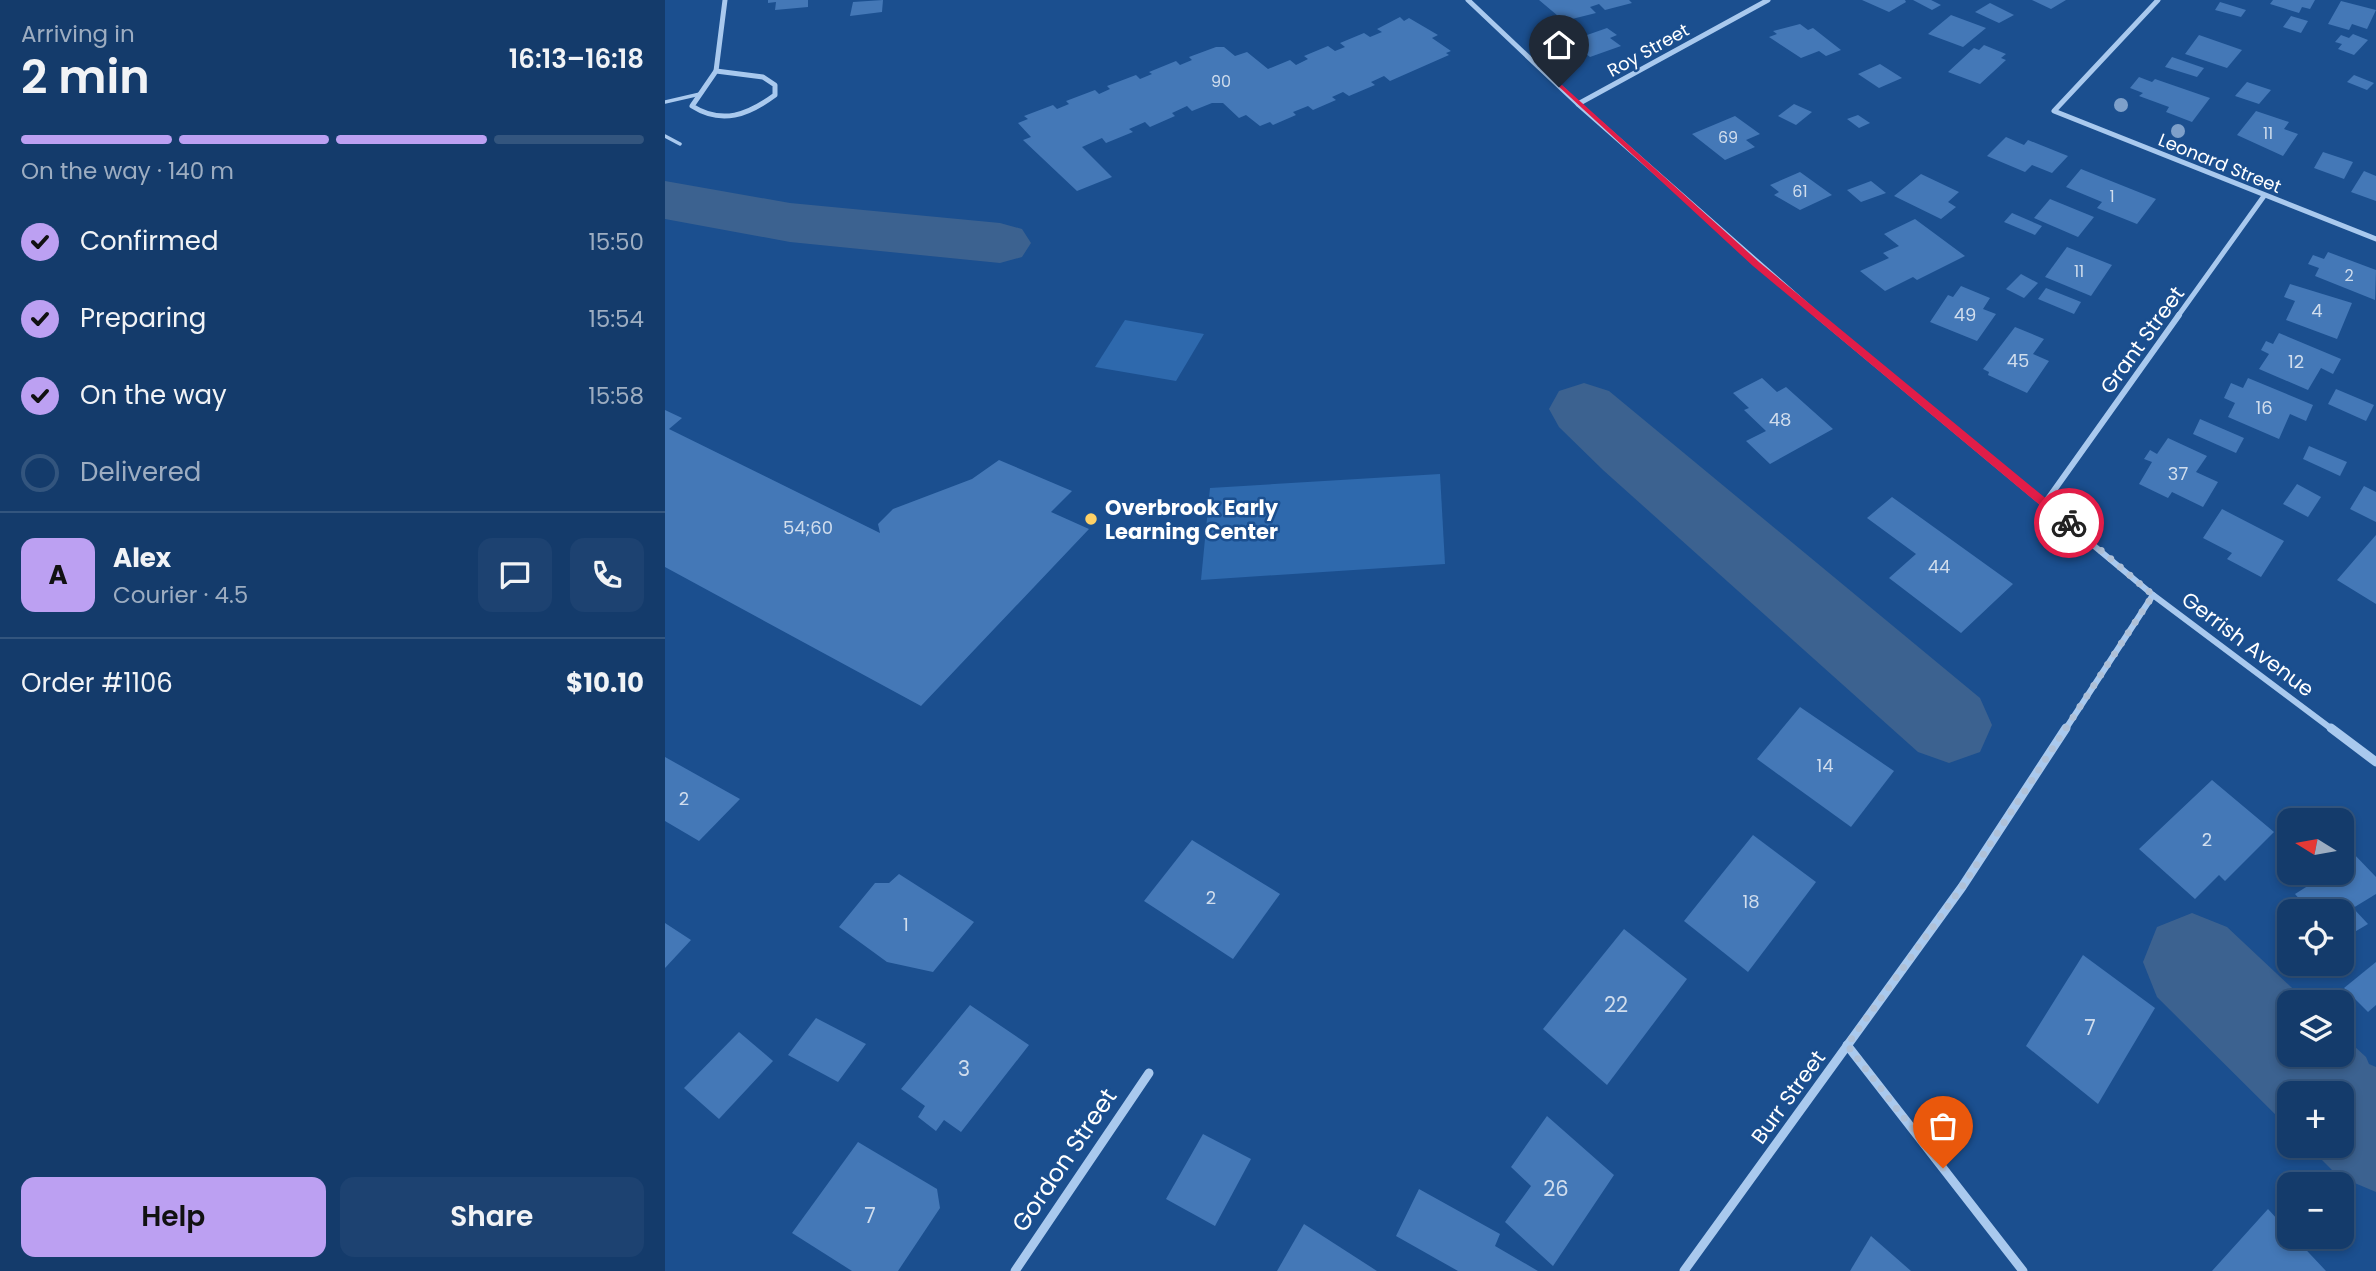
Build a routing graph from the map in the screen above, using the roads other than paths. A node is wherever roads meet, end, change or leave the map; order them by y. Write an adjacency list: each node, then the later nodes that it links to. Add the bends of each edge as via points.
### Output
1 (725, 0): 5 (street)
2 (1468, 0): 8 (street, Gerrish Avenue)
3 (1768, 0): 8 (street, Roy Street)
4 (2158, 0): 11 (street, Leonard Street, via 2054,111)
5 (716, 72): 6 (street); 6 (street, via 764,78 775,85 775,95 751,111 721,119 692,106)
6 (700, 94): 7 (lane)
7 (665, 102)
8 (1578, 104): 13 (street, Gerrish Avenue, via 1756,264)
9 (665, 136): 10 (lane)
10 (680, 144)
11 (2264, 196): 12 (street, Leonard Street); 13 (street, Grant Street)
12 (2376, 239)
13 (2045, 503): 14 (street, Gerrish Avenue)
14 (2153, 595): 15 (street, Gerrish Avenue); 16 (street, Burr Street, via 1962,887)
15 (2376, 762)
16 (1847, 1045): 19 (street, Burr Street); 20 (street)
17 (1149, 1073): 18 (street, Gordon Street)
18 (1015, 1271)
19 (1683, 1271)
20 (2023, 1271)

